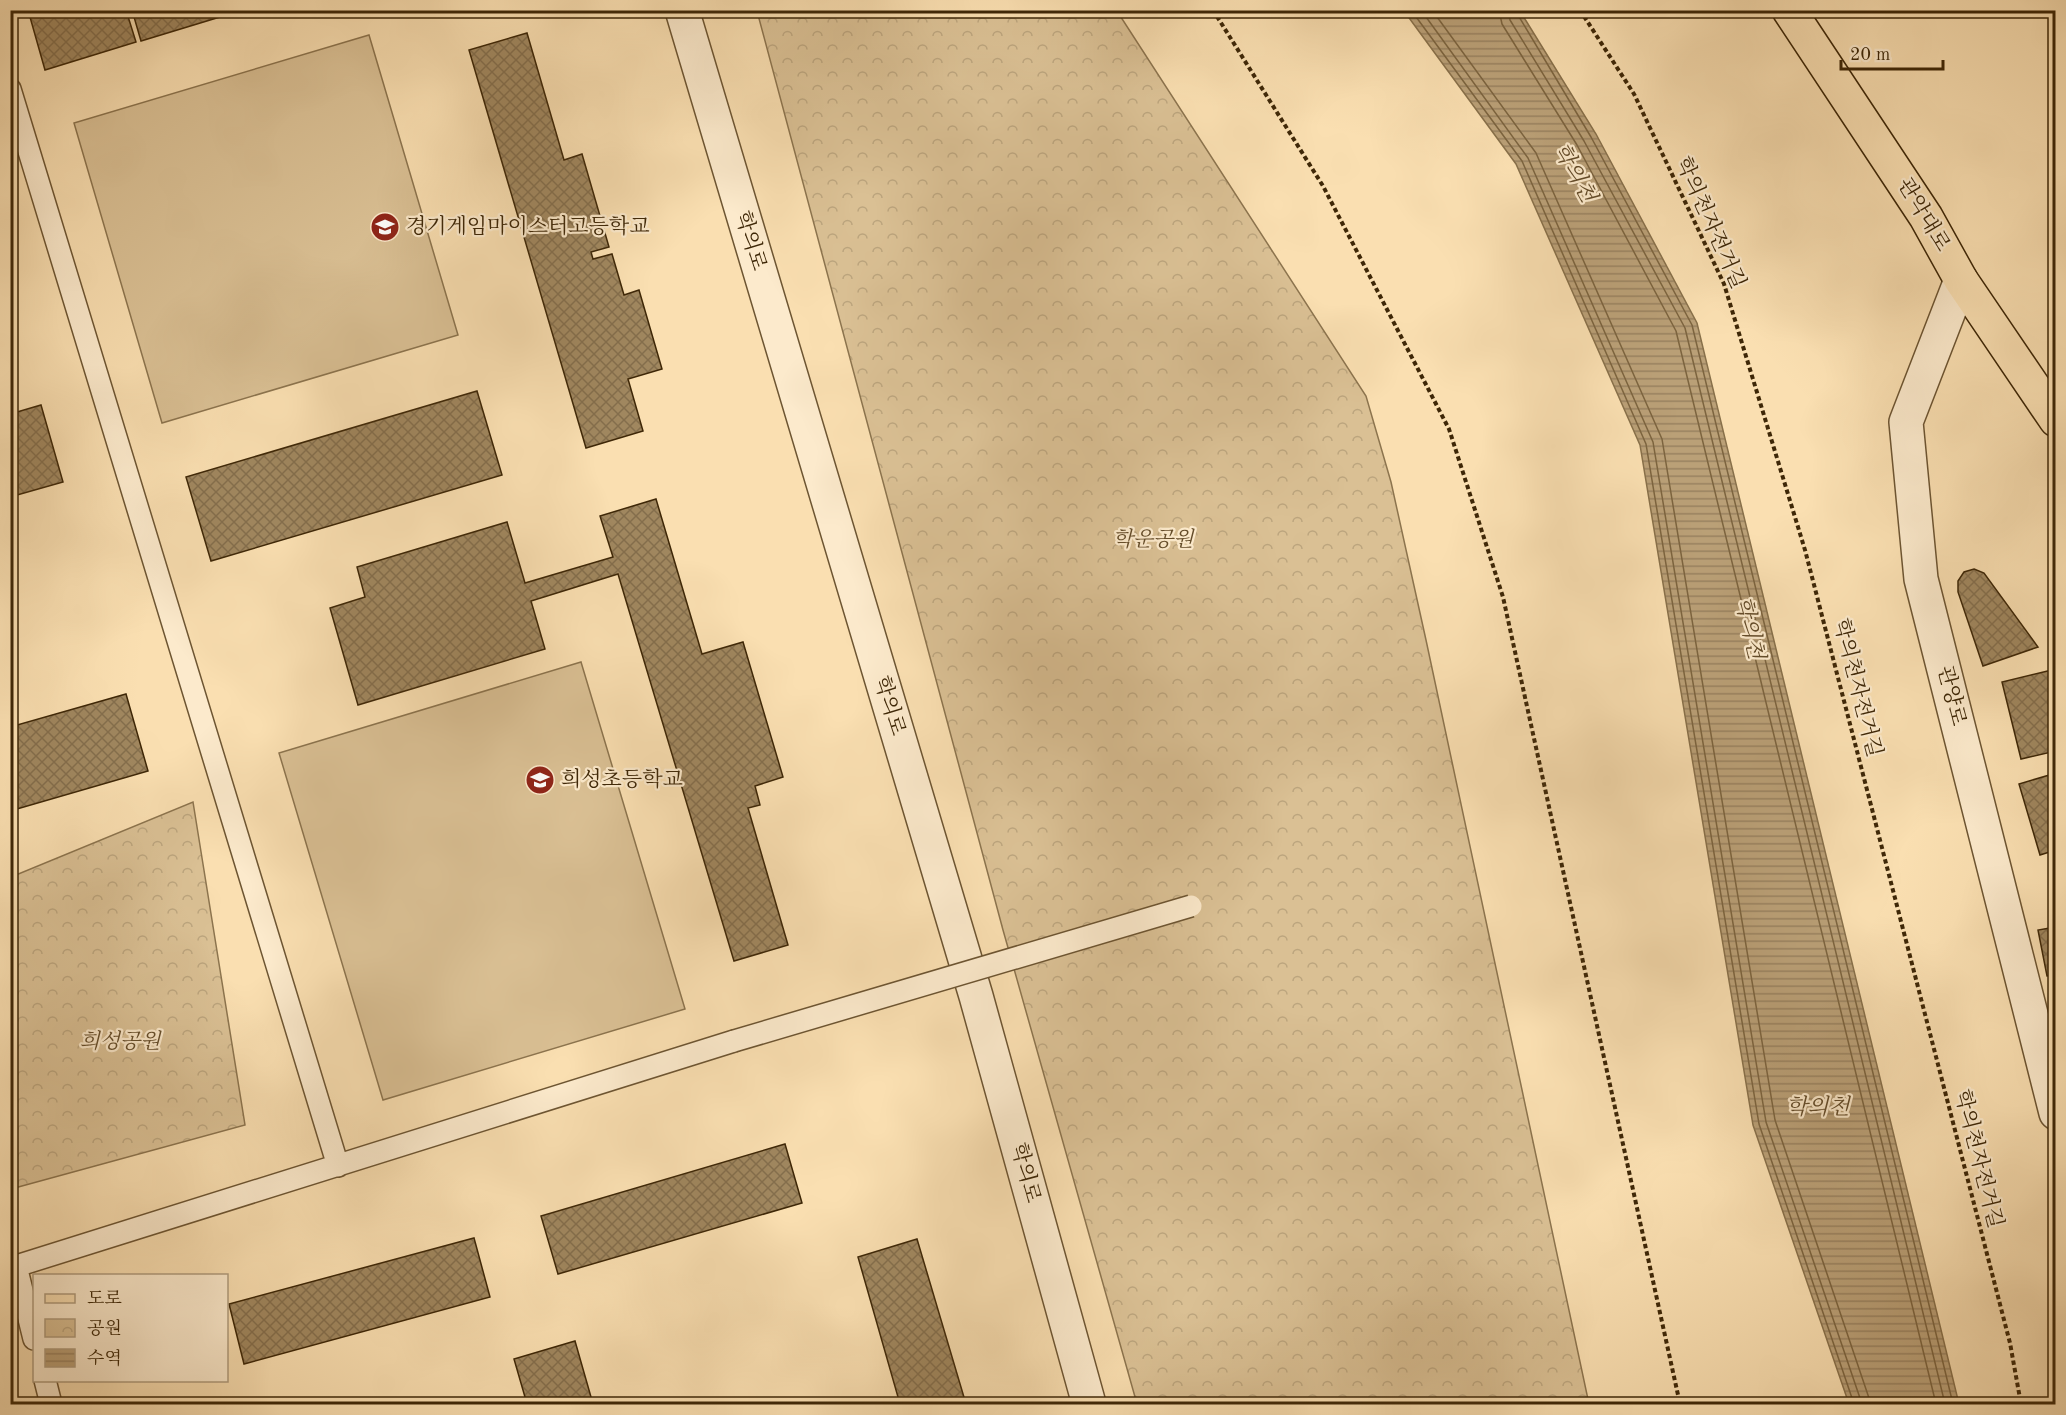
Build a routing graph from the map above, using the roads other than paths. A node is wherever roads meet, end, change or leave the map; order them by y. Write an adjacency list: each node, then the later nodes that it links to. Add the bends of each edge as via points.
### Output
1 (682, 10): 13 (street, 학의로, via 976,996)
2 (1789, 10): 4 (main road, 관악대로, via 1926,217)
3 (10, 89): 8 (street)
4 (1961, 280): 5 (main road, 관악대로); 7 (street, 관양로, via 1906,422 1921,579)
5 (2055, 420)
6 (1191, 906): 8 (street, bridge, via 734,1041)
7 (2055, 1113)
8 (338, 1166): 9 (street)
9 (13, 1267): 10 (street)
10 (33, 1336)
11 (46, 1382): 12 (street)
12 (51, 1404)
13 (1089, 1404)

